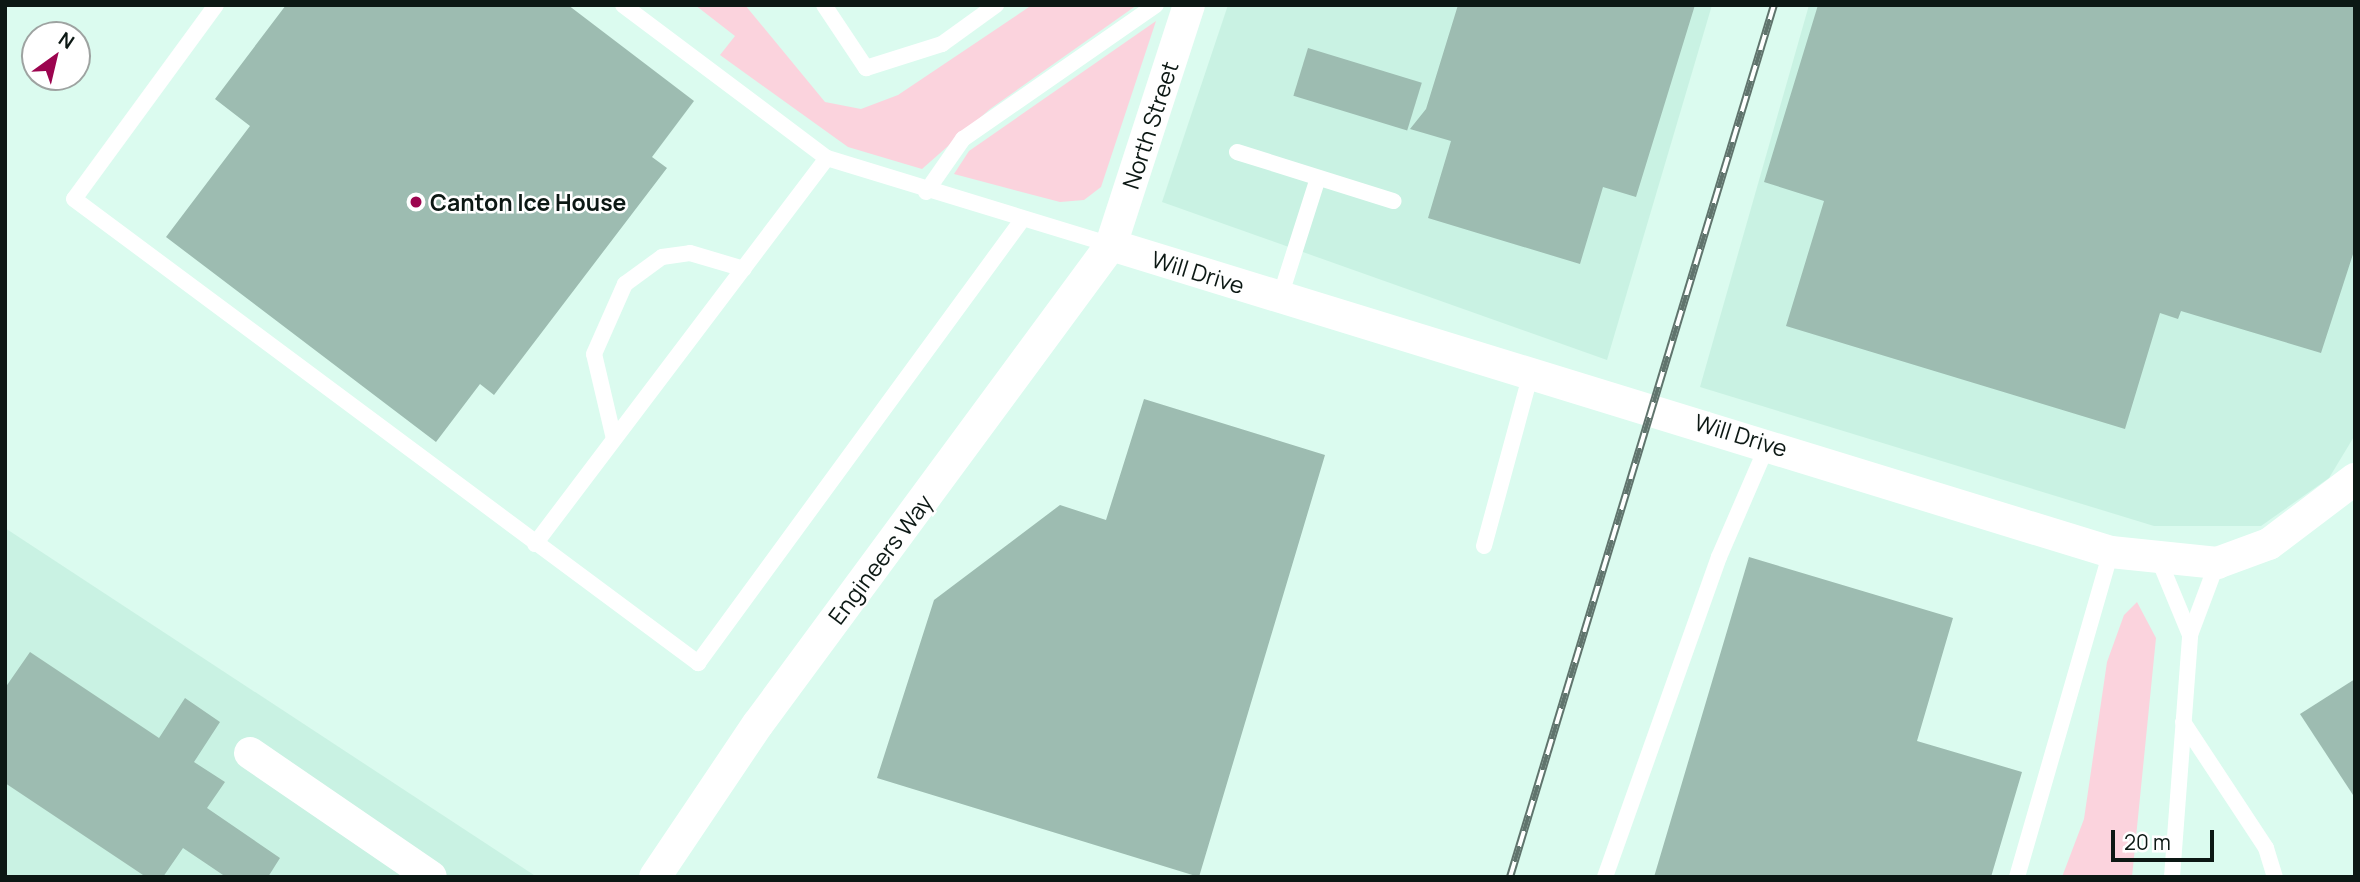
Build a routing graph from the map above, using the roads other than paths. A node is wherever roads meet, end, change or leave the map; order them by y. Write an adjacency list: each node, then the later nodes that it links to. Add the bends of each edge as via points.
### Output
1 (216, 5): 20 (lane, via 74,199)
2 (623, 5): 8 (lane)
3 (824, 5): 4 (lane, via 866,68 942,44)
4 (996, 5)
5 (1156, 5): 10 (lane, via 963,139)
6 (1189, 5): 13 (street, North Street)
7 (1237, 152): 9 (lane)
8 (827, 158): 10 (lane); 14 (lane)
9 (1318, 178): 11 (lane); 15 (lane)
10 (926, 192): 12 (lane)
11 (1393, 201)
12 (1022, 220): 13 (lane); 20 (lane, via 698,663)
13 (1111, 245): 15 (street, Will Drive); 29 (street, Engineers Way, via 758,724)
14 (744, 268): 17 (lane); 17 (lane, via 690,253 671,256 625,284 594,354)
15 (1280, 297): 16 (street, Will Drive)
16 (1531, 373): 18 (street, Will Drive); 21 (lane)
17 (614, 439): 20 (lane)
18 (1768, 444): 22 (street, Will Drive); 30 (lane, via 1720,557)
19 (2355, 479): 24 (street, Will Drive, via 2269,544)
20 (535, 544)
21 (1484, 546)
22 (2111, 552): 23 (street, Will Drive); 31 (lane)
23 (2159, 560): 24 (street, Will Drive); 25 (lane)
24 (2217, 563): 25 (lane)
25 (2190, 635): 26 (lane)
26 (2183, 722): 32 (lane); 33 (lane, via 2266,848)
27 (250, 753): 28 (street)
28 (431, 877)
29 (655, 877)
30 (1605, 877)
31 (2017, 877)
32 (2172, 877)
33 (2275, 877)

